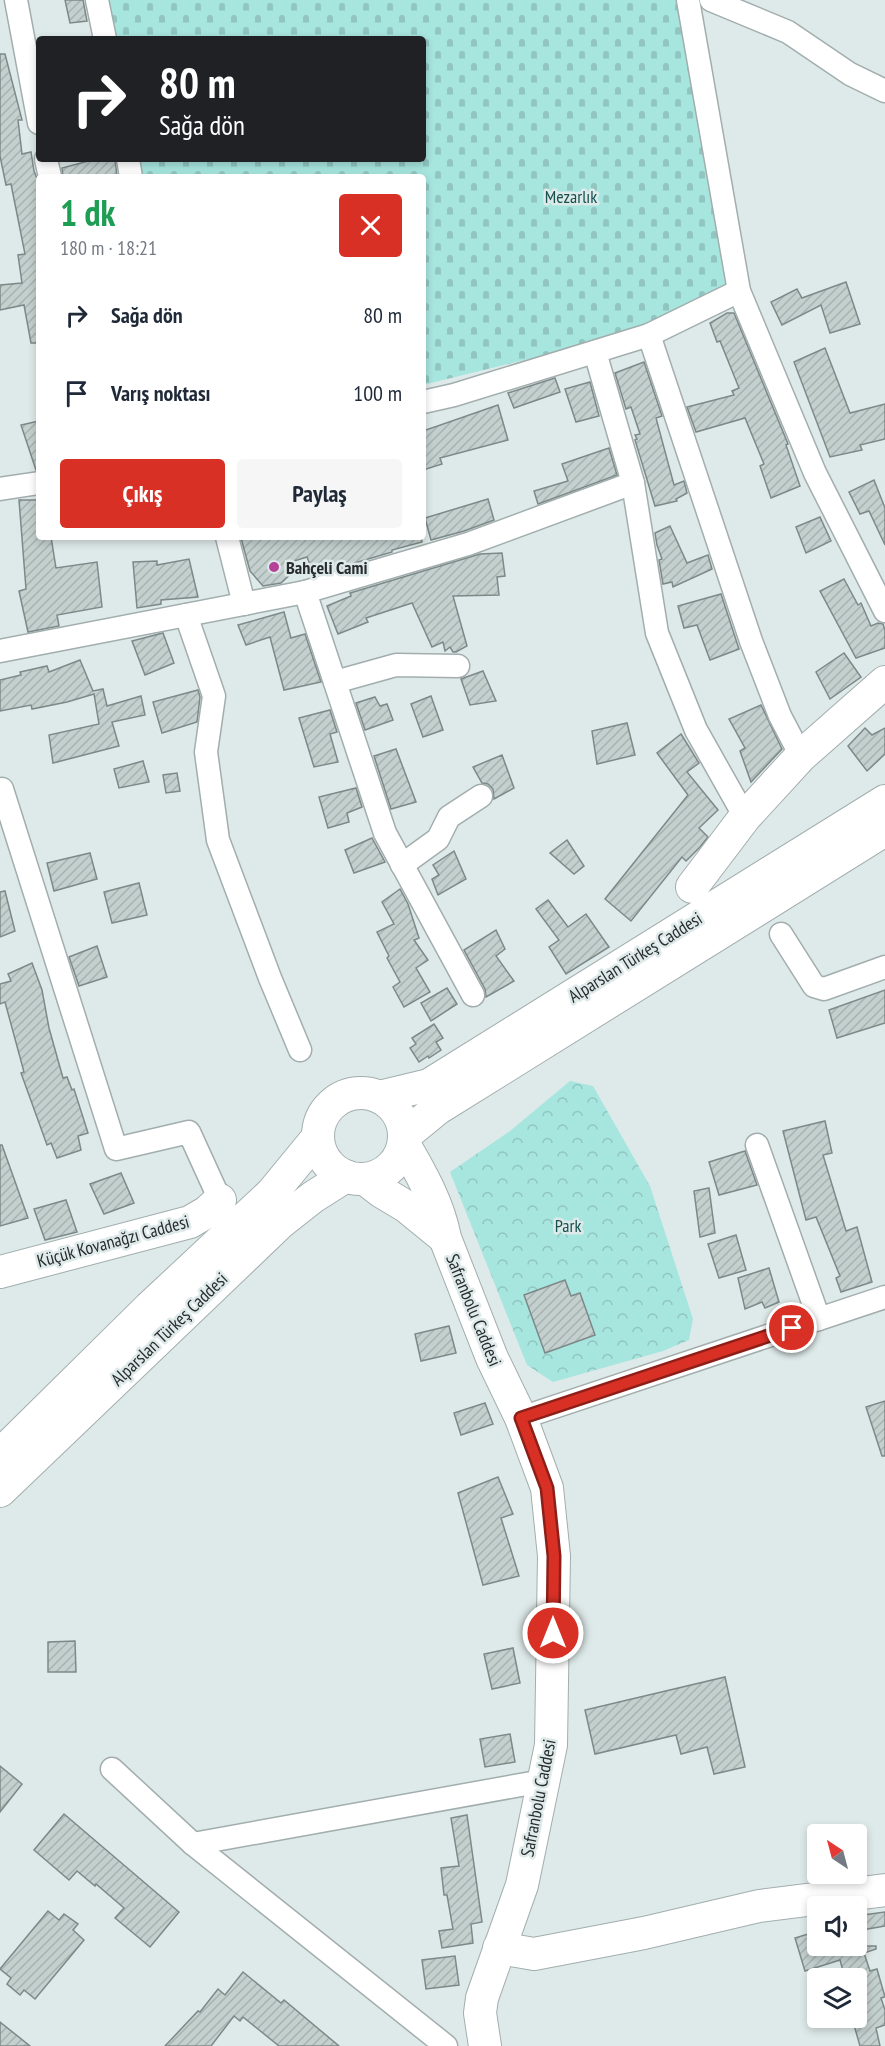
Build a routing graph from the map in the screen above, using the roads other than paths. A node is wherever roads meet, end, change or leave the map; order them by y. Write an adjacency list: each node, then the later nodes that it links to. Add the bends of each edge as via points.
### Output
1 (16, 0): 7 (street)
2 (97, 0): 5 (street)
3 (688, 0): 8 (street)
4 (711, 0): 6 (street, via 788,32 850,74)
5 (104, 36)
6 (885, 91)
7 (36, 107)
8 (739, 291): 9 (street); 18 (street, via 816,473)
9 (649, 335): 10 (street); 24 (street, via 751,641 780,716)
10 (595, 352): 11 (street); 13 (street)
11 (426, 401)
12 (36, 483): 14 (street)
13 (633, 483): 16 (street, via 468,544); 29 (street, via 657,633 696,730)
14 (0, 489)
15 (228, 540): 17 (street)
16 (305, 592): 17 (street); 22 (street)
17 (244, 604): 19 (street)
18 (885, 611)
19 (186, 615): 20 (street); 36 (street, via 214,696 206,752 218,840)
20 (0, 651)
21 (458, 666): 22 (street, via 396,665)
22 (335, 682): 31 (street, via 385,833)
23 (885, 682): 24 (main road)
24 (801, 756): 29 (main road)
25 (0, 789): 42 (street, via 116,1149 189,1132)
26 (885, 791): 30 (main road)
27 (481, 796): 31 (street, via 449,817 438,839)
28 (885, 801): 30 (main road, Alparslan Türkeş Caddesi)
29 (745, 817): 32 (main road)
30 (873, 832): 37 (main road, Alparslan Türkeş Caddesi, via 429,1085); 39 (main road, Alparslan Türkeş Caddesi, via 437,1109)
31 (402, 865): 35 (street)
32 (692, 887)
33 (781, 934): 34 (street, via 814,986 824,988)
34 (885, 967)
35 (473, 995)
36 (300, 1050)
37 (379, 1097): 38 (main road, via 365,1093 337,1100 320,1122); 39 (main road, via 400,1117)
38 (318, 1137): 41 (main road, via 327,1164 338,1173); 48 (main road, Alparslan Türkeş Caddesi, via 272,1193)
39 (404, 1140): 41 (main road, via 399,1157 390,1168 378,1176); 43 (main road, Safranbolu Caddesi, via 436,1207)
40 (757, 1145): 46 (street)
41 (355, 1178): 43 (main road, via 407,1207); 49 (main road, Alparslan Türkeş Caddesi, via 312,1197 280,1223)
42 (220, 1200): 44 (main road, Küçük Kovanağzı Caddesi, via 190,1222)
43 (445, 1238): 47 (main road, Safranbolu Caddesi, via 492,1358)
44 (0, 1272)
45 (885, 1297): 46 (street)
46 (819, 1319): 47 (street)
47 (521, 1418): 51 (main road, Safranbolu Caddesi, via 547,1488 554,1556 551,1744)
48 (0, 1455)
49 (0, 1491)
50 (112, 1769): 52 (street)
51 (543, 1781): 52 (street); 54 (main road, Safranbolu Caddesi, via 522,1884)
52 (193, 1844): 55 (street)
53 (885, 1890): 54 (main road, via 759,1906 534,1954)
54 (499, 1948): 56 (main road, Safranbolu Caddesi, via 482,1998)
55 (446, 2046)
56 (485, 2046)

